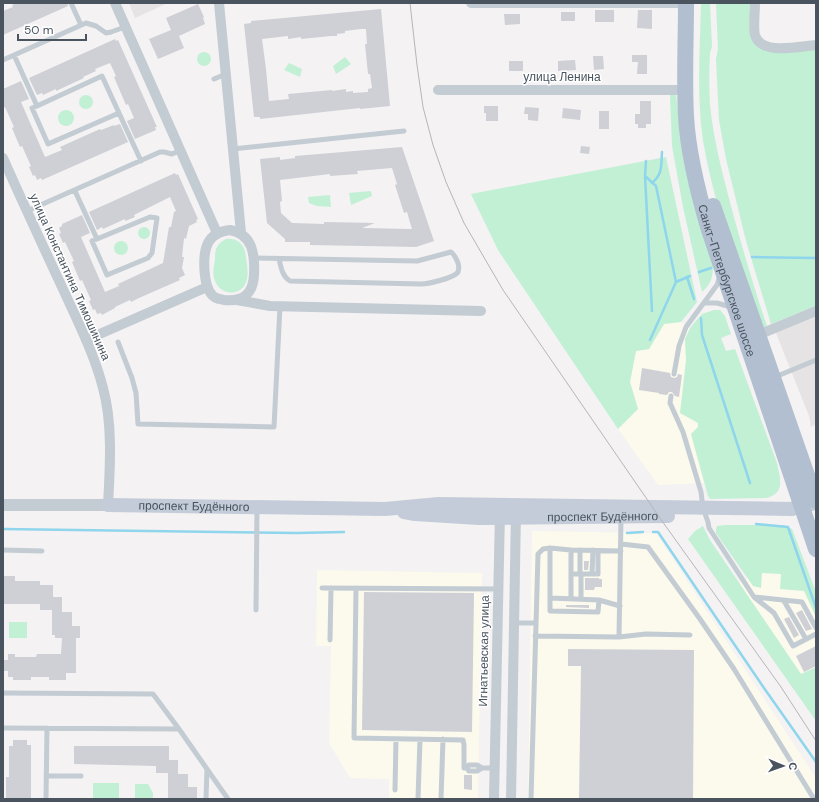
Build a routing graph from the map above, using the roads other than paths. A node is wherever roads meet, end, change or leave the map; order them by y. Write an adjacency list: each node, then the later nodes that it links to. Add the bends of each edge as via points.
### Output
1 (71, 3): 8 (lane)
2 (115, 3): 9 (street)
3 (219, 3): 13 (street)
4 (471, 3): 5 (street)
5 (686, 3): 16 (main road, Санкт-Петербургское шоссе)
6 (695, 3): 39 (main road, Санкт-Петербургское шоссе, via 695,113 701,160 716,216)
7 (755, 3): 10 (street, via 755,35 764,46 782,48)
8 (81, 25): 9 (lane, via 91,24 106,33); 11 (lane)
9 (125, 26): 21 (street)
10 (816, 45)
11 (14, 55): 12 (lane); 17 (lane)
12 (3, 60)
13 (226, 74): 14 (lane); 20 (street)
14 (214, 79)
15 (438, 90): 16 (street, улица Ленина)
16 (685, 90): 31 (main road, Санкт-Петербургское шоссе, via 691,157)
17 (37, 106): 18 (lane, via 102,76); 18 (lane, via 32,108 48,144)
18 (119, 113): 23 (lane)
19 (404, 132): 20 (lane)
20 (233, 149): 27 (street)
21 (181, 150): 23 (lane, via 172,154 160,152); 26 (street)
22 (3, 158): 25 (street, улица Константина Тимошинина)
23 (141, 161): 24 (lane)
24 (75, 191): 25 (lane); 28 (lane)
25 (27, 212): 40 (street, улица Константина Тимошинина)
26 (217, 233): 27 (street, via 230,230); 32 (street, via 208,243 205,254)
27 (241, 233): 29 (street, via 247,238)
28 (97, 239): 28 (lane, via 150,217 157,218 152,253 148,258 107,275 92,241)
29 (253, 258): 30 (lane); 33 (street, via 253,285 250,292)
30 (279, 259): 30 (lane, via 417,261 451,252 459,268 455,275 421,284 290,281 283,274)
31 (721, 267): 34 (lane, via 717,285); 36 (main road, Санкт-Петербургское шоссе)
32 (207, 286): 33 (street, via 216,299); 40 (street)
33 (237, 300): 35 (street)
34 (704, 303): 36 (lane, via 725,304); 43 (lane, via 686,327 679,346)
35 (280, 306): 37 (street); 41 (lane, via 274,427 138,424 135,388)
36 (736, 310): 46 (main road, Санкт-Петербургское шоссе)
37 (481, 311)
38 (816, 311): 39 (street)
39 (758, 335): 44 (main road, Санкт-Петербургское шоссе)
40 (86, 340): 49 (street, улица Константина Тимошинина, via 104,388 107,409)
41 (118, 342)
42 (816, 360): 44 (lane)
43 (674, 374)
44 (773, 378): 46 (main road, Санкт-Петербургское шоссе)
45 (671, 396): 53 (lane, via 670,403 683,432)
46 (812, 502): 53 (main road, проспект Будённого, via 792,509); 58 (main road, Санкт-Петербургское шоссе)
47 (500, 504): 51 (main road, проспект Будённого, via 439,504); 52 (main road, проспект Будённого); 55 (street, Игнатьевская улица)
48 (3, 505): 49 (street, проспект Будённого)
49 (108, 505): 50 (main road, проспект Будённого)
50 (257, 507): 51 (main road, проспект Будённого); 78 (lane)
51 (386, 509): 55 (main road, проспект Будённого, via 415,514)
52 (516, 511): 53 (main road, проспект Будённого); 54 (main road, проспект Будённого); 55 (main road, проспект Будённого); 79 (street)
53 (705, 512): 54 (main road, проспект Будённого); 71 (lane, via 709,528)
54 (621, 517): 56 (lane)
55 (500, 518): 70 (street, Игнатьевская улица)
56 (621, 544): 64 (lane); 110 (lane, via 648,547 730,664)
57 (550, 548): 60 (lane); 72 (lane); 80 (lane, via 543,549 538,554)
58 (816, 549)
59 (3, 550): 63 (lane)
60 (571, 550): 61 (lane); 65 (lane)
61 (580, 550): 62 (lane); 66 (lane)
62 (596, 550): 64 (lane); 66 (lane, via 598,574)
63 (42, 551)
64 (621, 551): 77 (lane)
65 (571, 574): 66 (lane); 73 (lane)
66 (580, 574): 74 (lane)
67 (322, 588): 68 (lane)
68 (331, 588): 69 (lane); 87 (lane)
69 (356, 588): 70 (lane); 92 (lane, via 354,738)
70 (499, 589): 95 (street, Игнатьевская улица)
71 (754, 597): 76 (lane); 86 (lane, via 774,613 793,646)
72 (550, 598): 73 (lane); 75 (lane, via 550,611 566,612 598,612)
73 (571, 599): 74 (lane)
74 (581, 599): 75 (lane)
75 (599, 600): 77 (lane)
76 (784, 600): 81 (lane, via 802,602); 86 (lane)
77 (620, 606): 85 (lane)
78 (256, 610)
79 (514, 622): 80 (lane); 96 (street)
80 (535, 623): 84 (lane)
81 (816, 628)
82 (816, 634): 86 (lane)
83 (690, 635): 85 (lane, via 646,634)
84 (535, 636): 85 (lane); 109 (lane)
85 (619, 637)
86 (806, 639)
87 (330, 640)
88 (3, 693): 91 (lane, via 153,694)
89 (3, 728): 90 (lane)
90 (47, 728): 91 (lane); 99 (lane)
91 (179, 729): 98 (lane)
92 (396, 739): 93 (lane); 101 (lane)
93 (420, 739): 94 (lane); 105 (lane)
94 (443, 740): 97 (lane, via 462,740 464,768 468,768 469,771); 106 (lane)
95 (495, 748): 96 (street); 97 (street, Игнатьевская улица)
96 (512, 748): 108 (street)
97 (495, 768): 107 (street, Игнатьевская улица)
98 (206, 769): 103 (lane); 104 (lane)
99 (46, 776): 100 (lane); 102 (lane)
100 (81, 776)
101 (395, 790)
102 (46, 799)
103 (206, 799)
104 (228, 799)
105 (418, 799)
106 (441, 799)
107 (494, 799)
108 (511, 799)
109 (531, 799)
110 (814, 799)

